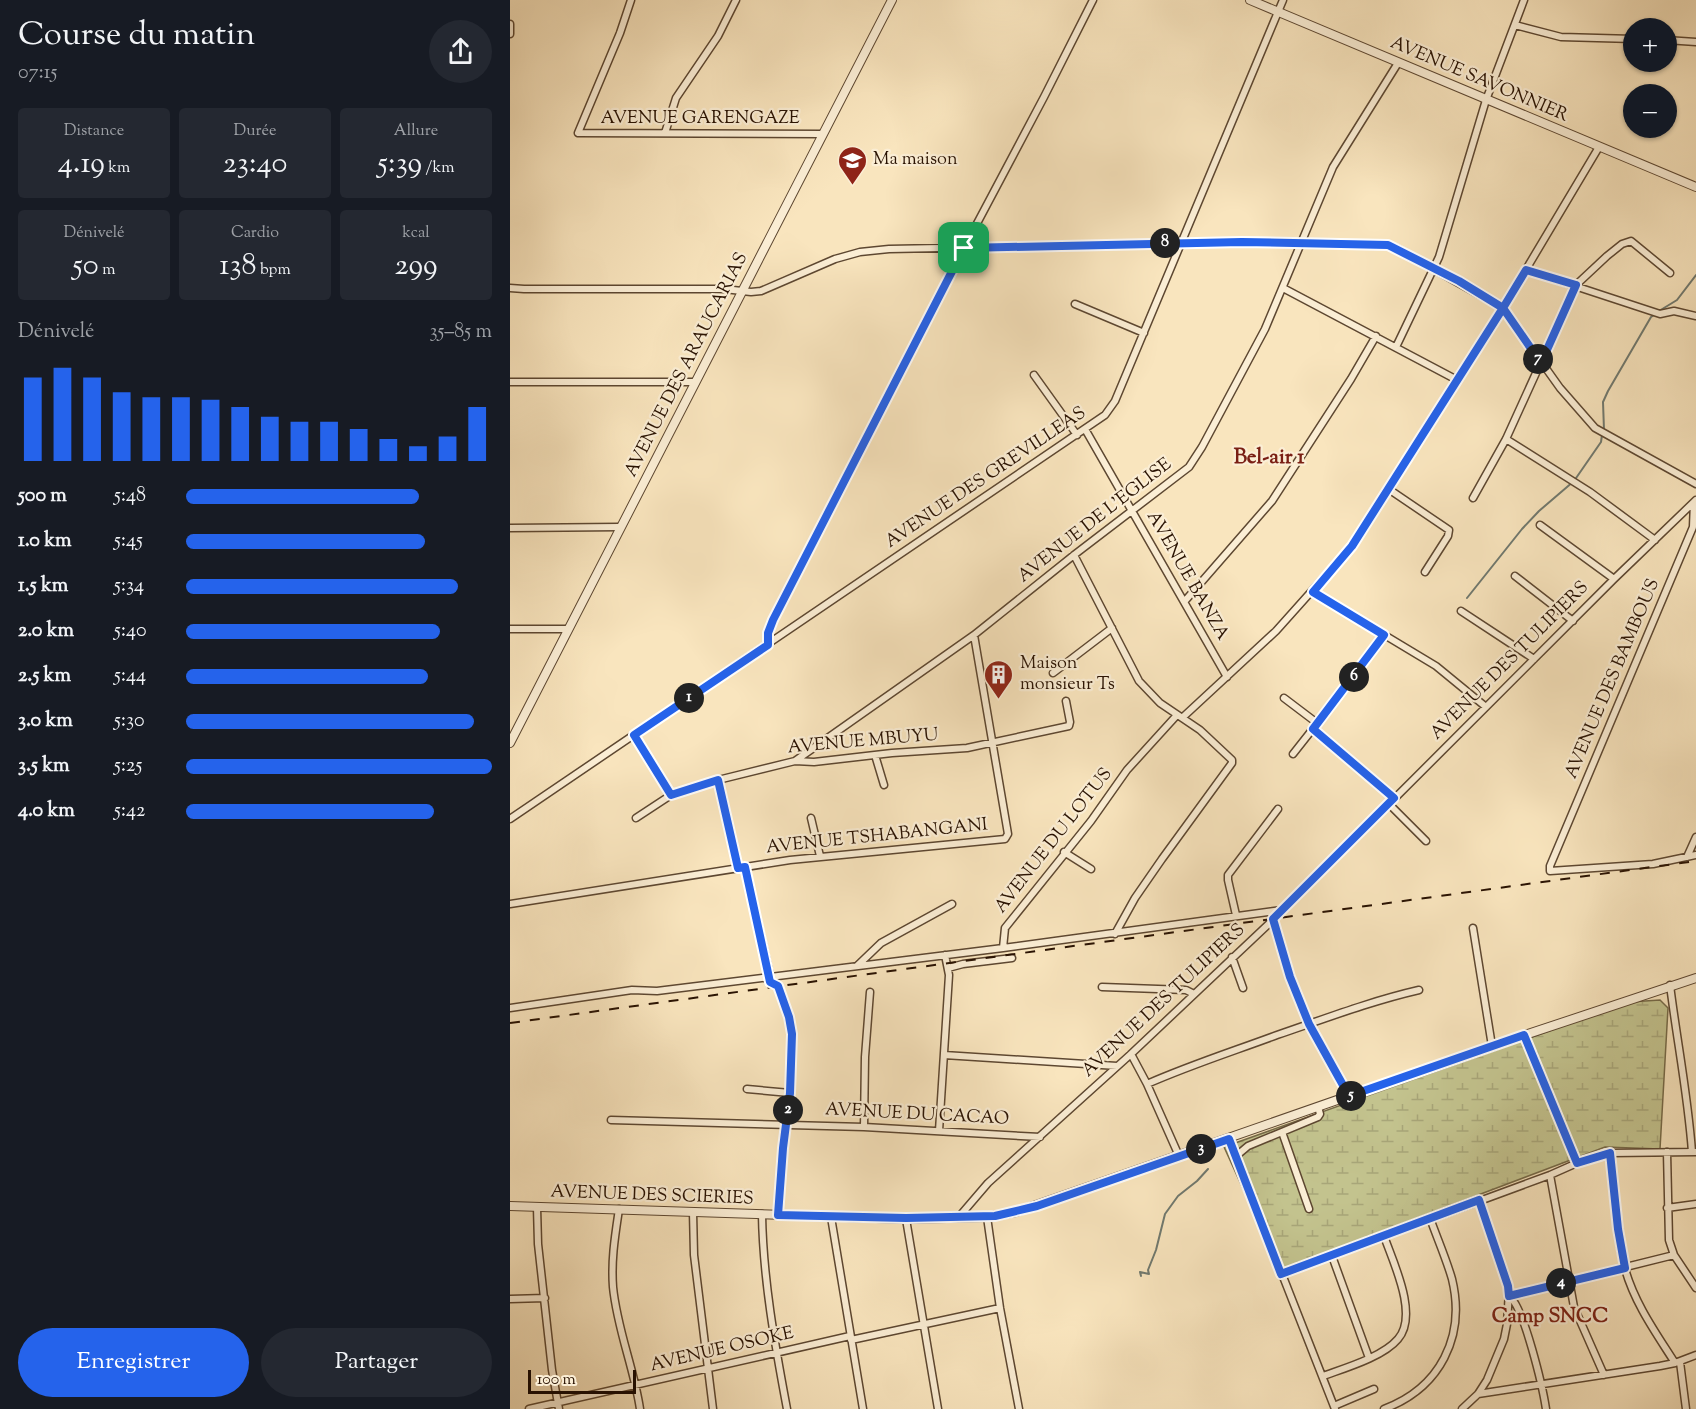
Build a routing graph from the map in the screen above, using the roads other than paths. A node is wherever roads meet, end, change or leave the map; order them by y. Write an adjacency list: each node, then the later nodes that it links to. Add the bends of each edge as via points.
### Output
1 (631, 0): 15 (street, AVENUE GARENGAZE, via 577,132)
2 (736, 0): 15 (street, via 718,36 676,98)
3 (892, 0): 16 (street, AVENUE DES ARAUCARIAS)
4 (1093, 0): 21 (street)
5 (1250, 0): 8 (street, AVENUE SAVONNIER)
6 (1283, 0): 8 (street, AVENUE DES GREVILLEAS)
7 (1524, 0): 9 (street)
8 (1278, 12): 13 (street, AVENUE SAVONNIER); 20 (street, AVENUE DES GREVILLEAS)
9 (1515, 25): 10 (street, via 1561,37); 14 (street)
10 (1623, 39)
11 (1677, 41): 12 (street)
12 (1696, 42)
13 (1398, 63): 14 (street, AVENUE SAVONNIER); 19 (street, AVENUE DE L'EGLISE, via 1340,154)
14 (1486, 100): 17 (street, AVENUE SAVONNIER); 22 (street)
15 (665, 133): 16 (street, AVENUE GARENGAZE)
16 (824, 134): 28 (street, AVENUE DES ARAUCARIAS)
17 (1599, 147): 18 (street, AVENUE SAVONNIER); 23 (street, AVENUE DU LOTUS)
18 (1696, 188)
19 (1302, 242): 20 (street); 22 (street, via 1388,245); 27 (street, AVENUE DE L'EGLISE)
20 (1183, 243): 21 (street); 32 (street, AVENUE DES GREVILLEAS)
21 (964, 248): 28 (street, via 860,252 761,291); 65 (street, via 773,620)
22 (1434, 269): 30 (street); 34 (street)
23 (1526, 270): 25 (street); 30 (street, AVENUE DU LOTUS)
24 (1670, 273): 25 (street, via 1631,241 1622,244)
25 (1576, 285): 31 (street, via 1659,313 1674,310); 35 (street)
26 (510, 288): 28 (street)
27 (1283, 288): 33 (street); 47 (street, AVENUE DE L'EGLISE, via 1245,369 1193,462)
28 (741, 291): 39 (street, AVENUE DES ARAUCARIAS)
29 (1075, 304): 32 (street)
30 (1503, 308): 35 (street); 37 (street, AVENUE DU LOTUS)
31 (1696, 316)
32 (1144, 333): 40 (street, AVENUE DES GREVILLEAS, via 1113,406)
33 (1376, 336): 34 (street); 57 (street, via 1272,501)
34 (1396, 347): 37 (street)
35 (1541, 363): 42 (street); 43 (street, via 1601,433)
36 (1034, 375): 41 (street)
37 (1457, 380): 44 (street, AVENUE DU LOTUS)
38 (510, 382): 39 (street)
39 (695, 382): 49 (street, AVENUE DES ARAUCARIAS)
40 (1084, 429): 41 (street, AVENUE DES GREVILLEAS); 47 (street, AVENUE BANZA)
41 (1077, 435): 65 (street, AVENUE DES GREVILLEAS)
42 (1506, 439): 45 (street); 51 (street)
43 (1696, 484)
44 (1390, 490): 53 (street, via 1449,530); 56 (street, AVENUE DU LOTUS, via 1352,546)
45 (1473, 498)
46 (1695, 501): 51 (street, AVENUE DES TULIPIERS); 93 (street, AVENUE DES BAMBOUS, via 1693,527 1550,871 1653,864)
47 (1132, 511): 52 (street, AVENUE DE L'EGLISE); 57 (street, AVENUE BANZA)
48 (1540, 525): 55 (street)
49 (621, 527): 50 (street); 61 (street, AVENUE DES ARAUCARIAS)
50 (510, 528)
51 (1655, 540): 55 (street, AVENUE DES TULIPIERS)
52 (1074, 555): 62 (street); 63 (street, AVENUE DE L'EGLISE)
53 (1425, 572)
54 (1515, 576): 59 (street)
55 (1614, 579): 59 (street, AVENUE DES TULIPIERS)
56 (1313, 592): 64 (street); 68 (street, AVENUE DU LOTUS)
57 (1184, 602): 68 (street, AVENUE BANZA)
58 (1461, 611): 66 (street)
59 (1573, 621): 66 (street, AVENUE DES TULIPIERS)
60 (510, 628): 61 (street)
61 (568, 628): 75 (street, AVENUE DES ARAUCARIAS)
62 (1112, 628): 67 (street); 72 (street, via 1139,681)
63 (974, 635): 76 (street, AVENUE TSHABANGANI); 79 (street, AVENUE DE L'EGLISE)
64 (1384, 635): 71 (street, via 1436,666); 73 (street)
65 (768, 645): 74 (street, AVENUE DES GREVILLEAS)
66 (1534, 659): 71 (street, AVENUE DES TULIPIERS)
67 (1053, 674)
68 (1227, 677): 72 (street, AVENUE DU LOTUS)
69 (1284, 698): 73 (street)
70 (1066, 701): 76 (street, AVENUE MBUYU, via 1069,726)
71 (1486, 707): 83 (street, AVENUE DES TULIPIERS)
72 (1180, 717): 90 (street, AVENUE DU LOTUS, via 1128,771); 102 (street, via 1232,760 1231,767 1162,859)
73 (1315, 726): 77 (street); 83 (street)
74 (634, 735): 82 (street); 87 (street, AVENUE DES GREVILLEAS)
75 (510, 743)
76 (994, 744): 78 (street, AVENUE MBUYU); 92 (street, AVENUE TSHABANGANI, via 1007,838)
77 (1293, 754)
78 (875, 755): 79 (street, AVENUE MBUYU); 81 (street)
79 (795, 761): 80 (street, AVENUE MBUYU)
80 (718, 780): 82 (street, AVENUE MBUYU); 94 (street)
81 (884, 785)
82 (671, 795): 85 (street, AVENUE MBUYU)
83 (1392, 801): 89 (street); 98 (street, AVENUE DES TULIPIERS)
84 (1278, 809): 99 (street, via 1228,875)
85 (636, 818)
86 (811, 818): 92 (street)
87 (510, 819)
88 (1696, 837): 93 (street)
89 (1426, 841)
90 (1064, 852): 95 (street); 103 (street, AVENUE DU LOTUS, via 1005,927)
91 (1696, 855): 93 (street)
92 (820, 856): 94 (street, AVENUE TSHABANGANI)
93 (1688, 857)
94 (741, 867): 96 (street, AVENUE TSHABANGANI); 109 (street)
95 (1092, 869)
96 (510, 904)
97 (952, 904): 107 (street, via 881,943)
98 (1282, 910): 99 (street); 100 (street, AVENUE DES TULIPIERS)
99 (1236, 915): 102 (street)
100 (1273, 919): 105 (street, AVENUE DES TULIPIERS); 118 (street)
101 (1473, 928): 120 (street)
102 (1115, 934): 103 (street)
103 (1003, 948): 104 (street)
104 (945, 955): 107 (street); 108 (street)
105 (1233, 957): 113 (street); 116 (street, AVENUE DES TULIPIERS)
106 (1012, 958): 108 (street)
107 (856, 966): 109 (street)
108 (948, 968): 122 (street)
109 (770, 976): 117 (street); 126 (street, via 770,982 778,986 791,1026)
110 (1696, 978): 111 (street, AVENUE DES SCIERIES)
111 (1670, 985): 119 (street, AVENUE DES SCIERIES); 137 (street)
112 (1102, 987): 116 (street, via 1186,990)
113 (1242, 988)
114 (1419, 990): 118 (street)
115 (870, 992): 131 (street)
116 (1194, 994): 121 (street, AVENUE DES TULIPIERS)
117 (510, 1008)
118 (1309, 1024): 124 (street); 127 (street)
119 (1524, 1035): 120 (street, AVENUE DES SCIERIES); 141 (street)
120 (1491, 1046): 127 (street, AVENUE DES SCIERIES)
121 (1131, 1054): 123 (street, AVENUE DES TULIPIERS); 124 (street)
122 (944, 1055): 123 (street); 132 (street)
123 (1117, 1066): 134 (street, AVENUE DES TULIPIERS)
124 (1147, 1084): 139 (street)
125 (747, 1089): 126 (street)
126 (790, 1093): 130 (street)
127 (1349, 1096): 128 (street, AVENUE DES SCIERIES)
128 (1318, 1107): 133 (street, via 1318,1117); 135 (street, AVENUE DES SCIERIES)
129 (611, 1120): 130 (street, AVENUE DU CACAO)
130 (786, 1124): 131 (street, AVENUE DU CACAO); 152 (street)
131 (864, 1127): 132 (street, AVENUE DU CACAO)
132 (939, 1131): 134 (street, AVENUE DU CACAO)
133 (1282, 1132): 140 (street, via 1248,1146); 149 (street)
134 (1040, 1137): 156 (street, AVENUE DES TULIPIERS, via 988,1183)
135 (1229, 1139): 139 (street, AVENUE DES SCIERIES); 140 (street)
136 (1667, 1152): 137 (street); 138 (street); 147 (street)
137 (1694, 1152)
138 (1610, 1153): 141 (street); 161 (street)
139 (1179, 1156): 154 (street, AVENUE DES SCIERIES, via 1037,1206)
140 (1235, 1157): 162 (street)
141 (1577, 1163): 142 (street)
142 (1550, 1174): 143 (street); 163 (street)
143 (1479, 1200): 157 (street); 165 (street)
144 (1696, 1204): 147 (street)
145 (510, 1206): 146 (street, AVENUE DES SCIERIES)
146 (537, 1207): 148 (street, AVENUE DES SCIERIES); 166 (street)
147 (1667, 1208): 159 (street)
148 (619, 1209): 150 (street, AVENUE DES SCIERIES); 179 (street, via 612,1254 613,1287)
149 (1309, 1209)
150 (693, 1212): 151 (street, AVENUE DES SCIERIES); 175 (street)
151 (762, 1214): 152 (street, AVENUE DES SCIERIES); 171 (street)
152 (778, 1215): 153 (street, AVENUE DES SCIERIES)
153 (831, 1216): 155 (street, AVENUE DES SCIERIES); 170 (street)
154 (987, 1216): 156 (street, AVENUE DES SCIERIES); 168 (street)
155 (906, 1218): 156 (street, AVENUE DES SCIERIES); 169 (street)
156 (958, 1218)
157 (1430, 1218): 158 (street); 192 (street, via 1452,1279 1452,1339 1444,1360 1428,1381 1412,1396)
158 (1384, 1236): 160 (street); 173 (street, via 1407,1317 1396,1341)
159 (1674, 1255): 161 (street); 164 (street)
160 (1332, 1256): 162 (street); 173 (street)
161 (1625, 1268): 163 (street); 174 (street, via 1644,1313)
162 (1281, 1274): 177 (street)
163 (1568, 1281): 165 (street); 176 (street, via 1574,1307)
164 (1696, 1288)
165 (1509, 1296): 178 (street, via 1515,1301); 181 (street, via 1504,1339)
166 (545, 1298): 167 (street); 182 (street)
167 (510, 1299)
168 (1000, 1308): 169 (street, AVENUE OSOKE); 191 (street)
169 (924, 1323): 170 (street, AVENUE OSOKE); 190 (street)
170 (851, 1338): 171 (street, AVENUE OSOKE); 189 (street)
171 (777, 1353): 175 (street, AVENUE OSOKE); 188 (street)
172 (1696, 1355): 174 (street)
173 (1369, 1358): 177 (street)
174 (1677, 1363): 176 (street); 195 (street)
175 (707, 1369): 179 (street, AVENUE OSOKE); 187 (street)
176 (1604, 1375): 178 (street)
177 (1323, 1376): 183 (street)
178 (1543, 1385): 181 (street); 194 (street)
179 (636, 1386): 182 (street, AVENUE OSOKE); 186 (street)
180 (1374, 1389): 183 (street)
181 (1478, 1394): 193 (street)
182 (557, 1401): 184 (street, AVENUE OSOKE); 185 (street)
183 (1334, 1408)
184 (529, 1409)
185 (559, 1409)
186 (640, 1409)
187 (713, 1409)
188 (787, 1409)
189 (863, 1409)
190 (938, 1409)
191 (1019, 1409)
192 (1384, 1409)
193 (1462, 1409)
194 (1546, 1409)
195 (1686, 1409)

